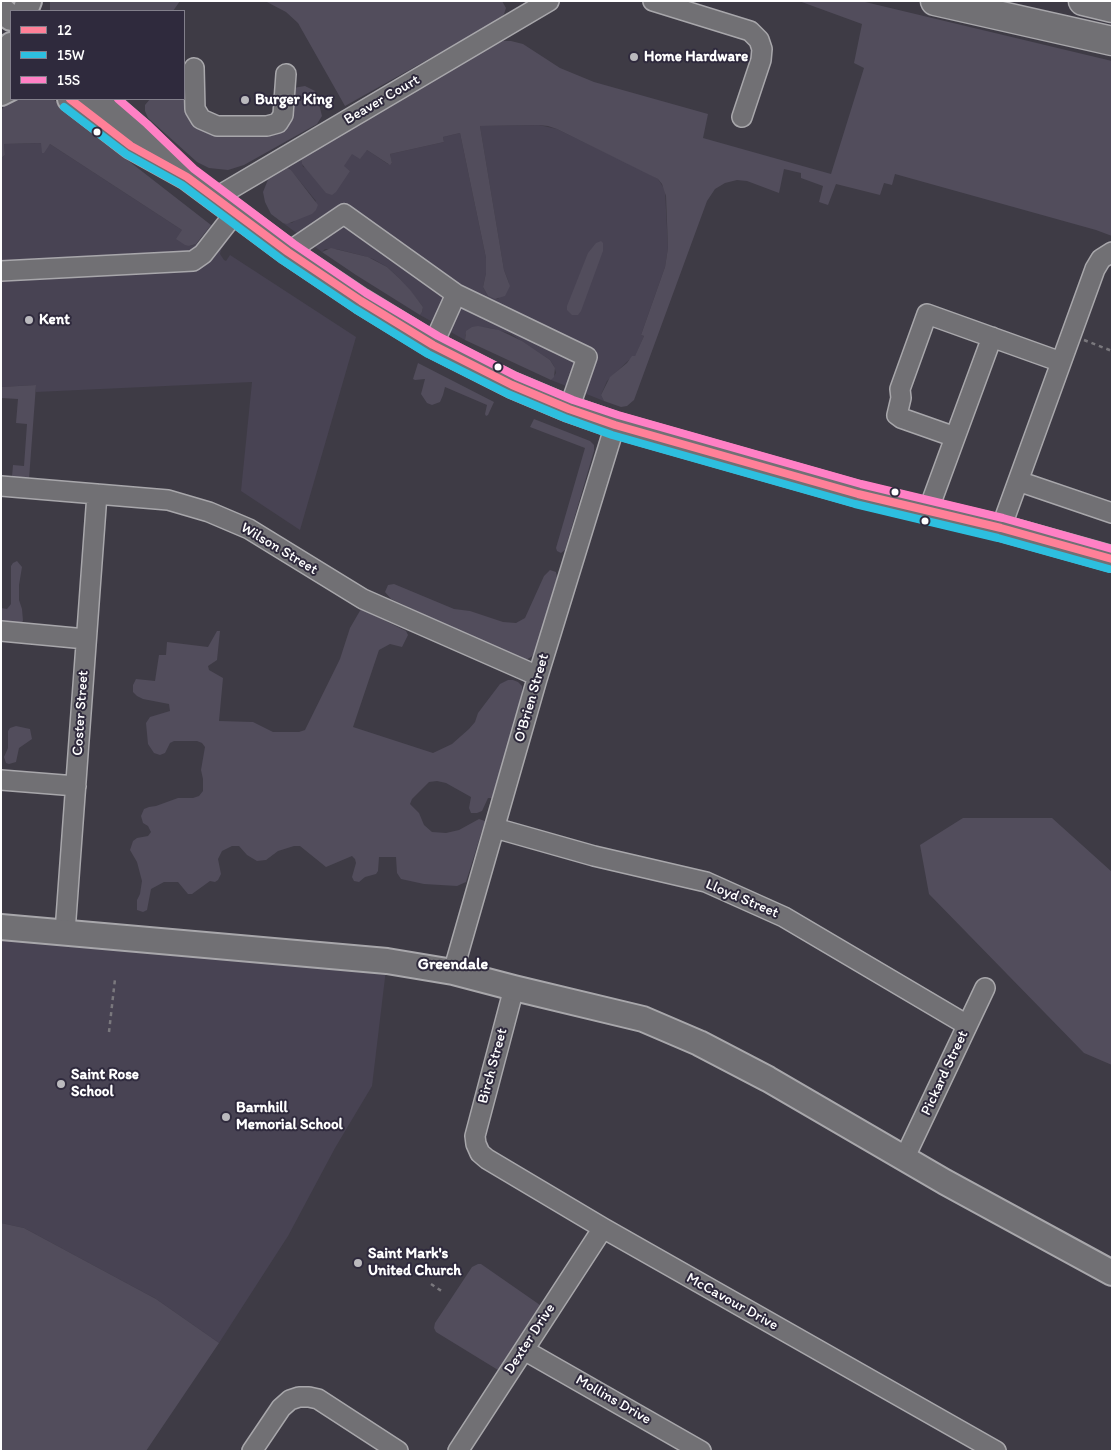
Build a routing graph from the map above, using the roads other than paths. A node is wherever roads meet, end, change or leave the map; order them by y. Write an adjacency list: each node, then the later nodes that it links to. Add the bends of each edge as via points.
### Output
1 (5, 1): 7 (main road)
2 (549, 1): 17 (street, Beaver Court)
3 (653, 1): 15 (street, via 750,31 758,40 762,49 761,60)
4 (935, 1): 8 (highway)
5 (1084, 1): 6 (highway)
6 (1112, 8)
7 (1, 10)
8 (1112, 41)
9 (9, 45): 11 (main road)
10 (194, 68): 12 (street, via 194,109 201,119 217,126 278,123 283,115)
11 (1, 71)
12 (286, 74)
13 (71, 100): 16 (main road, via 131,146)
14 (104, 100): 16 (main road)
15 (742, 117)
16 (187, 177): 17 (main road)
17 (215, 198): 18 (main road)
18 (235, 213): 19 (main road); 21 (street, via 202,254 190,261)
19 (288, 252): 22 (street, via 344,214); 24 (main road)
20 (1112, 252): 25 (street, via 1095,268)
21 (1, 270)
22 (456, 294): 24 (street); 26 (street, via 587,357)
23 (992, 337): 25 (street); 28 (street); 28 (street, via 927,314 900,390 898,415)
24 (433, 346): 26 (main road)
25 (1061, 362): 29 (street)
26 (568, 409): 27 (main road)
27 (615, 425): 32 (main road); 38 (street, O'Brien Street)
28 (955, 438): 32 (street)
29 (1018, 481): 33 (street); 34 (street)
30 (1, 486): 31 (street, Wilson Street)
31 (97, 494): 37 (street, Coster Street); 38 (street, Wilson Street, via 168,500 227,519 249,529 363,600)
32 (928, 511): 34 (main road)
33 (1112, 513)
34 (1001, 528): 35 (main road)
35 (1112, 559)
36 (1, 631): 37 (street)
37 (86, 639): 40 (street, Coster Street)
38 (538, 676): 41 (street, O'Brien Street)
39 (1, 780): 40 (street)
40 (76, 786): 43 (street, Coster Street)
41 (494, 828): 44 (street, O'Brien Street); 47 (street, Lloyd Street, via 706,882 784,917)
42 (1, 926): 43 (main road)
43 (65, 932): 44 (main road, via 387,961)
44 (453, 972): 45 (main road)
45 (514, 988): 48 (street, Birch Street, via 477,1126); 49 (main road, via 642,1018 768,1079)
46 (985, 988): 47 (street, Pickard Street)
47 (967, 1025): 49 (street, Pickard Street)
48 (476, 1144): 50 (street, McCavour Drive, via 487,1159)
49 (904, 1159): 51 (main road)
50 (603, 1228): 52 (street, Dexter Drive); 57 (street, McCavour Drive)
51 (1112, 1273)
52 (524, 1350): 55 (street, Dexter Drive); 56 (street, Mollins Drive)
53 (252, 1451): 54 (street, via 281,1408 299,1397 318,1399)
54 (398, 1451)
55 (458, 1451)
56 (701, 1451)
57 (996, 1451)

